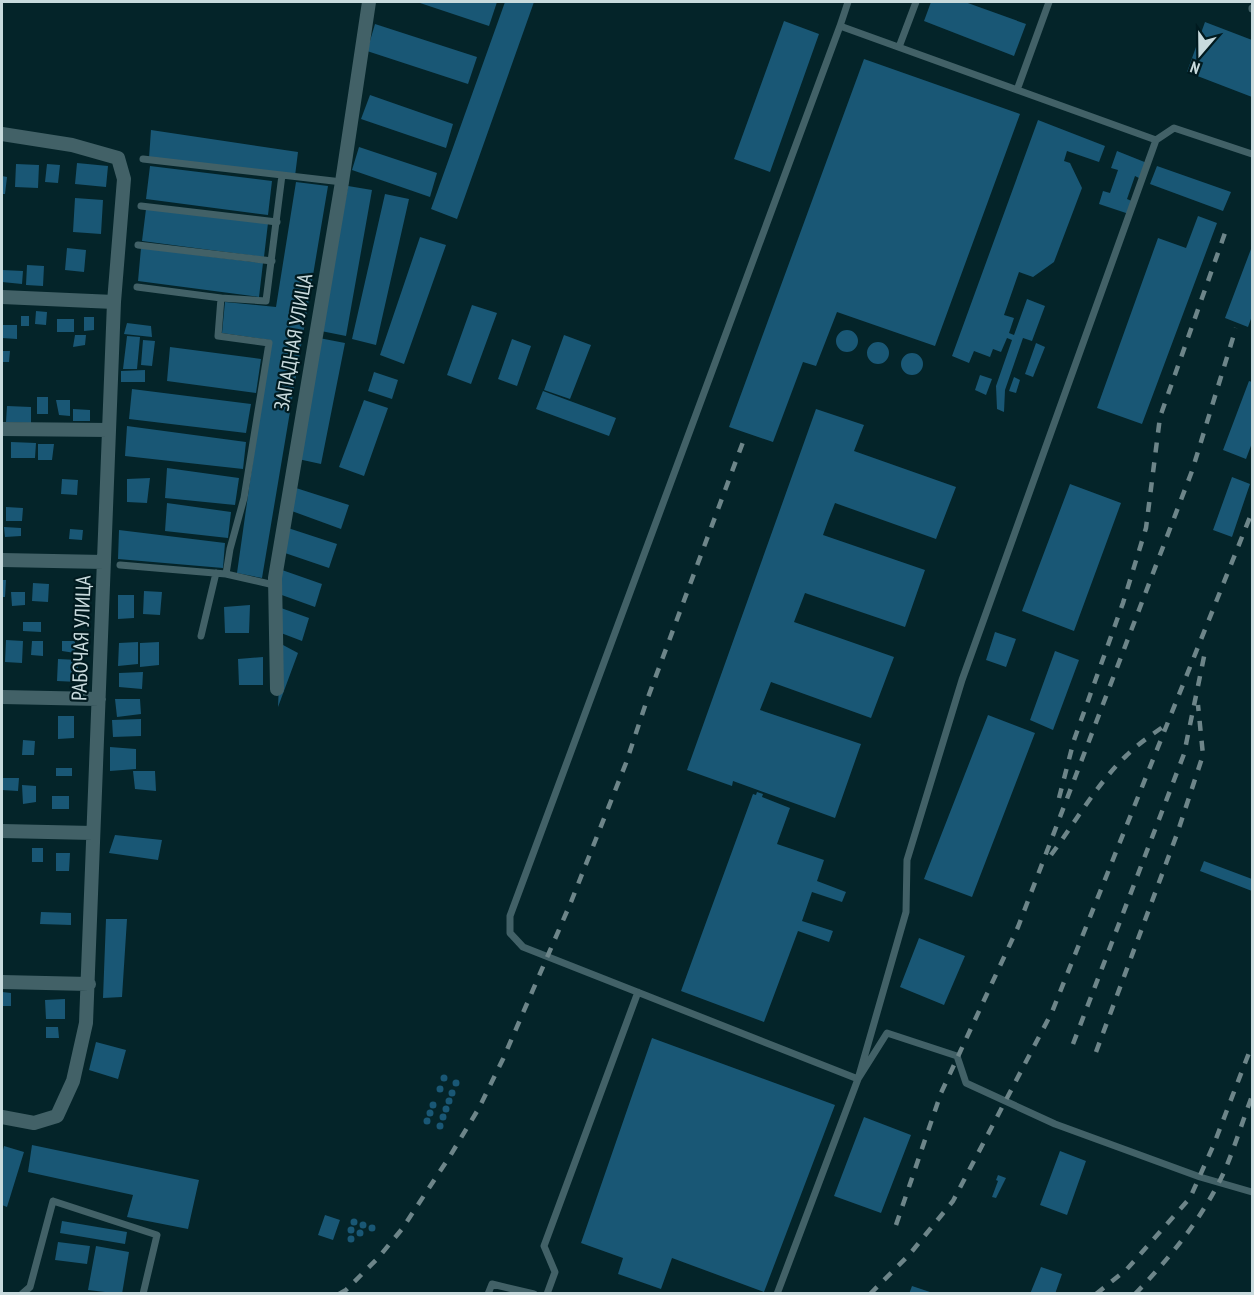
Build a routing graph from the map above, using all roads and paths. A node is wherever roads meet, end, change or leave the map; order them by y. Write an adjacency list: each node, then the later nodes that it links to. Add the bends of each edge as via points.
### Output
1 (369, 2): 13 (street, ЗАПАДНАЯ УЛИЦА)
2 (848, 2): 5 (lane)
3 (916, 2): 6 (lane)
4 (1049, 2): 7 (lane)
5 (840, 26): 6 (lane); 38 (lane, via 510,916 510,933 523,947)
6 (899, 47): 7 (lane)
7 (1017, 90): 9 (lane)
8 (2, 134): 21 (street, РАБОЧАЯ УЛИЦА, via 72,145 118,158 124,178)
9 (1156, 140): 10 (lane, via 1174,128); 39 (lane, via 962,680 907,860 906,912)
10 (1252, 154)
11 (143, 159): 12 (lane)
12 (282, 175): 13 (lane); 15 (lane)
13 (342, 182): 29 (street, ЗАПАДНАЯ УЛИЦА)
14 (141, 206): 15 (lane)
15 (277, 222): 17 (lane)
16 (138, 245): 17 (lane)
17 (272, 261): 20 (lane, via 266,301)
18 (137, 287): 20 (lane)
19 (2, 297): 21 (street)
20 (221, 298): 28 (lane, via 218,336 269,343 244,498)
21 (114, 302): 23 (street, РАБОЧАЯ УЛИЦА)
22 (2, 429): 23 (street)
23 (109, 430): 25 (street, РАБОЧАЯ УЛИЦА)
24 (2, 560): 25 (street)
25 (104, 562): 33 (street, РАБОЧАЯ УЛИЦА)
26 (120, 565): 27 (lane)
27 (216, 573): 28 (lane); 30 (lane)
28 (226, 573): 29 (lane)
29 (274, 585): 31 (street, ЗАПАДНАЯ УЛИЦА)
30 (201, 636)
31 (277, 689)
32 (2, 697): 33 (street)
33 (99, 699): 35 (street, РАБОЧАЯ УЛИЦА)
34 (2, 831): 35 (street)
35 (93, 833): 37 (street, РАБОЧАЯ УЛИЦА)
36 (2, 982): 37 (street)
37 (89, 984): 40 (street, РАБОЧАЯ УЛИЦА, via 86,1023 73,1081 57,1116 34,1123)
38 (638, 992): 39 (lane); 46 (lane, via 544,1246 555,1272)
39 (858, 1079): 41 (lane, via 886,1033 957,1056 966,1083 1055,1124); 47 (lane)
40 (2, 1117)
41 (1252, 1192)
42 (22, 1293): 43 (lane, via 30,1287 53,1201 158,1235)
43 (143, 1293)
44 (488, 1293): 45 (lane, via 492,1284)
45 (534, 1293)
46 (547, 1293)
47 (777, 1293)

